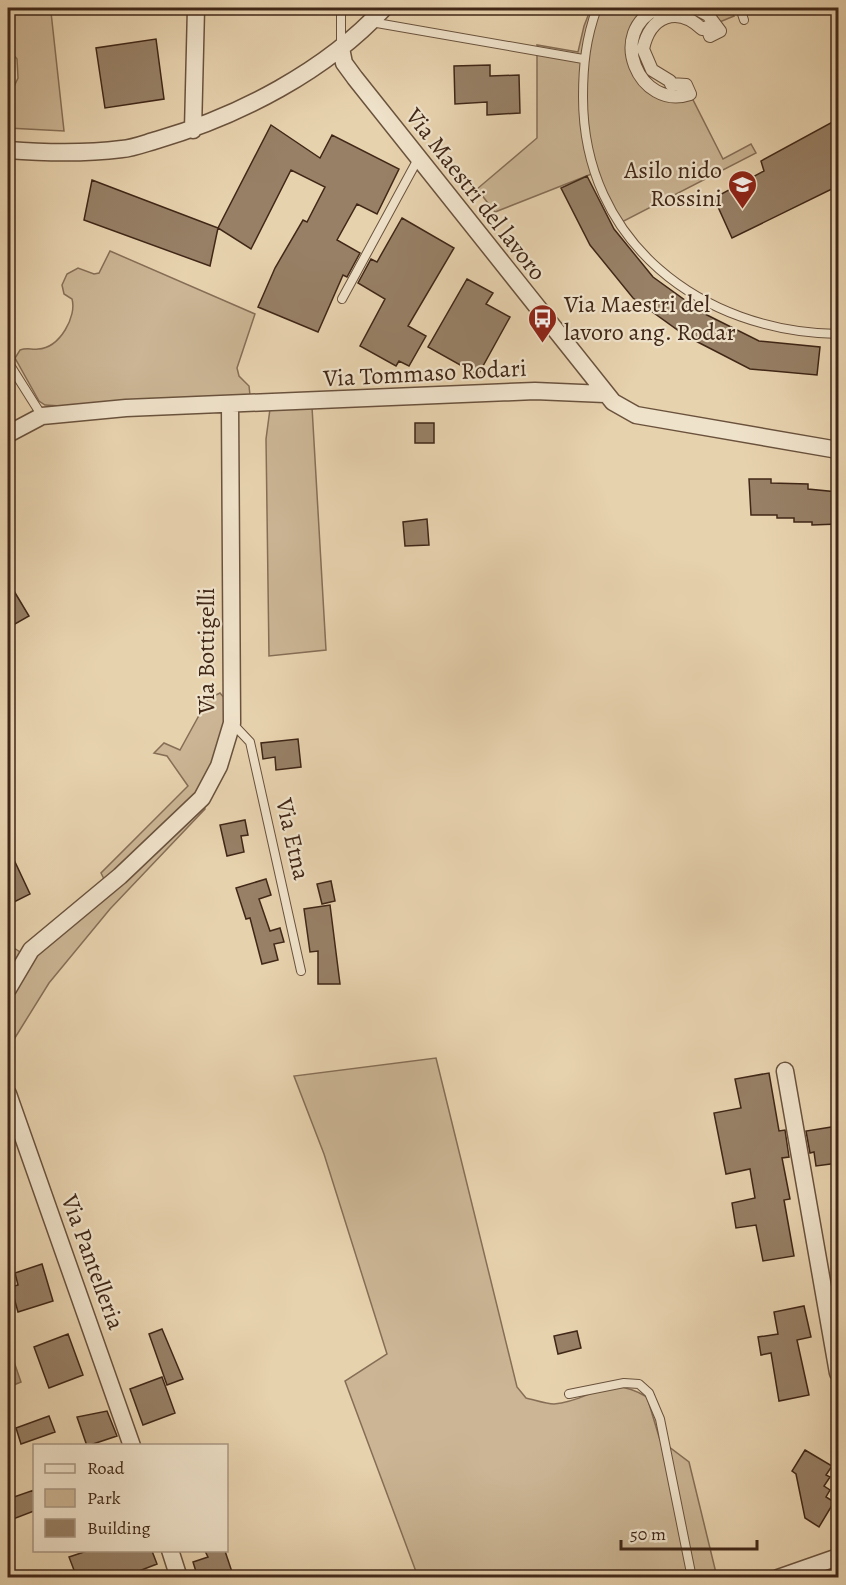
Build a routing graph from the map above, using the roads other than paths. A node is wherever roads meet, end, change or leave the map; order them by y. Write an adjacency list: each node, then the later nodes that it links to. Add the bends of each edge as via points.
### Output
1 (196, 8): 12 (street)
2 (340, 8): 10 (lane)
3 (384, 8): 9 (street)
4 (597, 8): 11 (lane)
5 (659, 8): 6 (street, via 636,29 631,41 634,65 652,88 683,97 690,94 686,86 670,84 652,70 643,49 649,28 669,17 680,16 702,29 707,27 710,36 720,31 708,15)
6 (695, 8)
7 (740, 8): 8 (lane)
8 (744, 20)
9 (371, 22): 10 (street); 11 (lane)
10 (341, 48): 12 (street, via 290,81); 14 (street, Via Maestri del lavoro, via 344,63)
11 (583, 59): 16 (lane, via 586,140 594,170 618,224 649,259 677,283 731,315 781,330)
12 (193, 130): 13 (street, via 124,149 53,154)
13 (8, 150)
14 (418, 159): 15 (lane, Via Maestri del lavoro); 18 (street, Via Maestri del lavoro)
15 (342, 299)
16 (838, 334)
17 (8, 363): 20 (lane)
18 (605, 394): 19 (street, Via Tommaso Rodari, via 535,391); 22 (street, via 620,408 636,415)
19 (230, 404): 20 (street, Via Tommaso Rodari); 23 (street, Via Bottigelli)
20 (42, 416): 21 (street, Via Tommaso Rodari)
21 (8, 434)
22 (838, 450)
23 (232, 723): 24 (lane, Via Etna, via 250,742); 25 (street, Via Bottigelli, via 219,766 202,798 120,876 32,950)
24 (302, 971)
25 (8, 989)
26 (785, 1071): 28 (street)
27 (8, 1094): 30 (street, Via Pantelleria)
28 (838, 1373)
29 (569, 1394): 35 (lane, via 632,1383 644,1388 653,1399)
30 (131, 1444)
31 (170, 1552): 34 (street)
32 (838, 1557): 33 (street)
33 (800, 1574): 36 (street)
34 (179, 1578)
35 (692, 1578)
36 (778, 1578)

